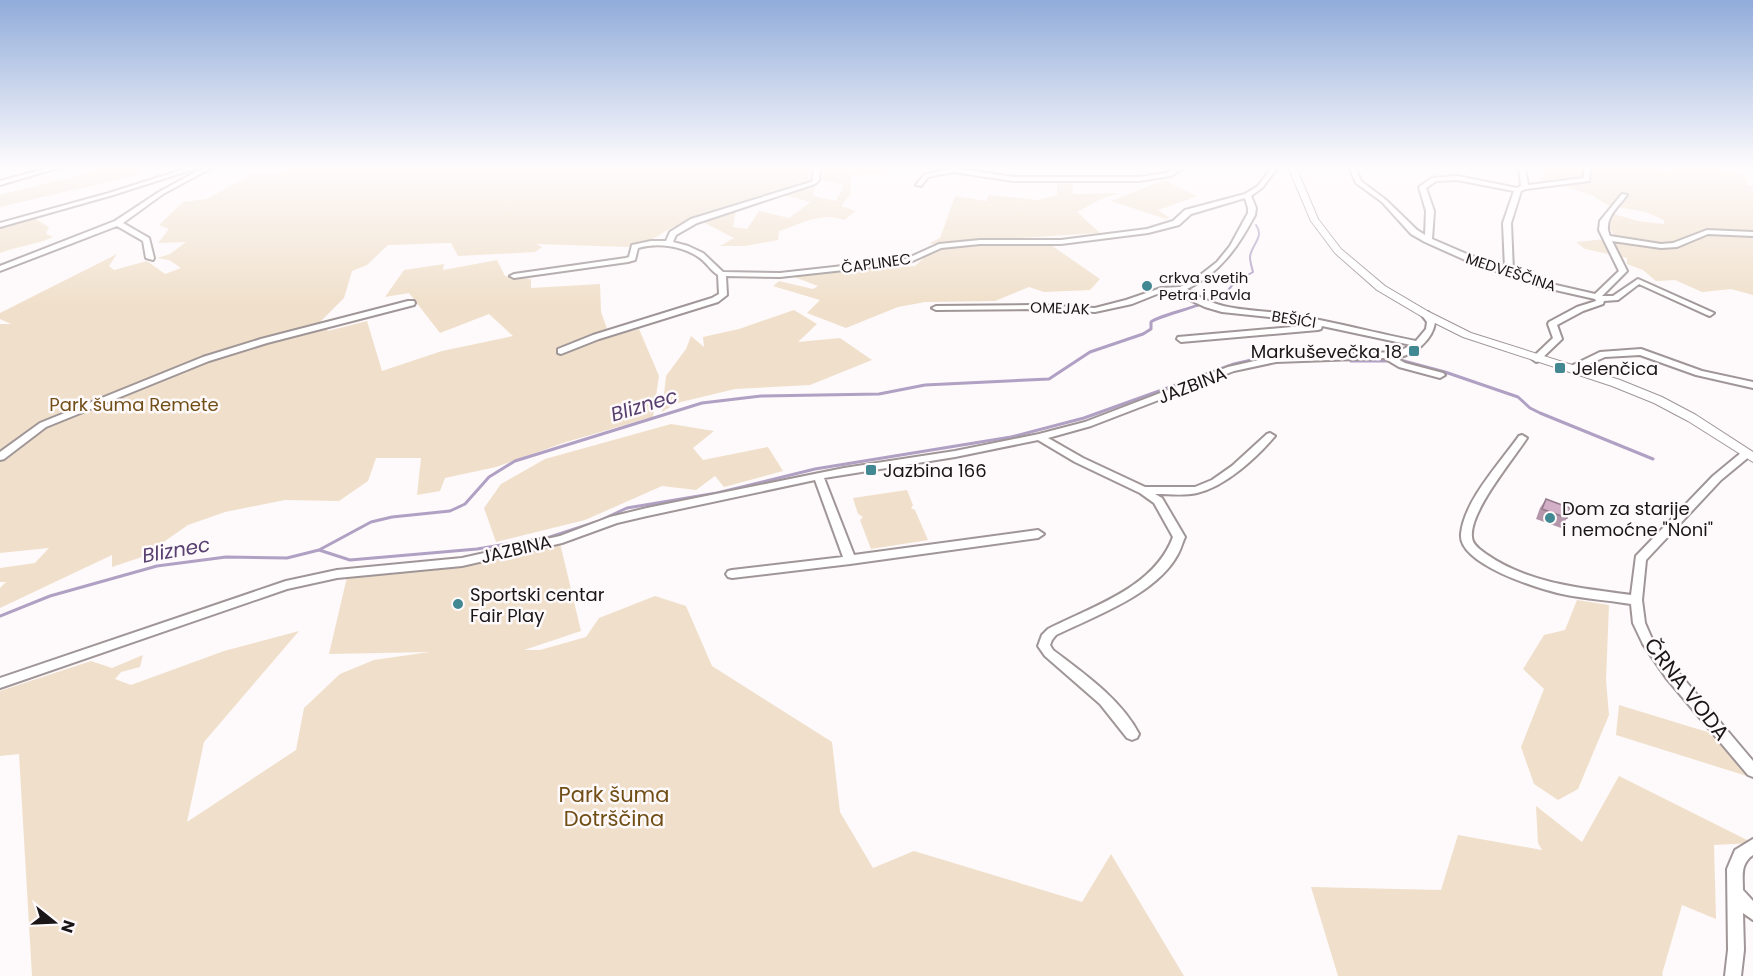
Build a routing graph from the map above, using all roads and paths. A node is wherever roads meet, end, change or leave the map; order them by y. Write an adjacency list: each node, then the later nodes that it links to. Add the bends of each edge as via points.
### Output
1 (45, 213): 12 (street)
2 (133, 213): 11 (street)
3 (720, 213): 16 (street, via 694,221 673,234)
4 (1187, 213): 20 (street, ČAPLINEC, via 1176,223 1121,237 970,243 939,246 908,261 878,265 780,275)
5 (1251, 213): 22 (street, via 1237,244 1222,263)
6 (1311, 213): 27 (main road, via 1338,251 1361,273)
7 (1395, 213): 15 (street, MEDVEŠČINA)
8 (1430, 213): 15 (street)
9 (1511, 213): 19 (street, via 1507,223)
10 (1611, 213): 14 (street, via 1604,221)
11 (118, 223): 17 (street, via 146,240); 18 (street)
12 (0, 225)
13 (1753, 234): 14 (street, via 1707,232 1661,246)
14 (1607, 238): 23 (street, MEDVEŠČINA, via 1623,271)
15 (1428, 240): 19 (street, MEDVEŠČINA)
16 (668, 245): 20 (street, via 700,254); 21 (street, via 647,243 635,247 628,260)
17 (150, 258)
18 (0, 269)
19 (1509, 271): 23 (street, MEDVEŠČINA)
20 (722, 274): 33 (street, via 723,295 715,300)
21 (514, 276)
22 (1181, 289): 25 (street, OMEJAK, via 1161,290 1095,310); 28 (street, BEŠIĆI, via 1203,304 1223,311 1292,317)
23 (1598, 298): 26 (street, MEDVEŠČINA, via 1615,298 1638,281); 35 (street, MEDVEŠČINA, via 1600,302 1552,324 1558,339)
24 (411, 303): 42 (street, via 206,359 43,425)
25 (936, 308)
26 (1710, 313)
27 (1425, 314): 29 (street, via 1431,322); 30 (main road)
28 (1328, 326): 31 (street, BEŠIĆI); 32 (street, BEŠIĆI)
29 (1430, 329): 30 (street); 32 (street, JAZBINA)
30 (1452, 329): 35 (main road)
31 (1181, 339)
32 (1418, 344): 34 (street, JAZBINA, via 1403,354)
33 (561, 351)
34 (1388, 356): 37 (street, via 1402,365); 40 (street, JAZBINA, via 1276,358 1231,369 1088,424)
35 (1536, 359): 36 (main road)
36 (1572, 368): 38 (street, via 1603,354 1641,352 1699,373); 43 (main road, via 1658,400 1692,418)
37 (1440, 375)
38 (1753, 385)
39 (1270, 436): 45 (street, via 1208,486)
40 (1039, 437): 44 (street, JAZBINA); 45 (street)
41 (1522, 438): 49 (street, via 1483,494 1468,530 1469,547 1498,566 1540,584)
42 (0, 457)
43 (1748, 459): 49 (street, ČRNA VODA, via 1718,478 1640,559)
44 (818, 476): 47 (street); 50 (street, JAZBINA, via 647,512 562,539 462,562 312,578)
45 (1144, 491): 51 (street, via 1158,501 1179,537 1178,543 1137,590 1052,632 1044,646 1091,687)
46 (1038, 534): 47 (street)
47 (850, 560): 48 (street)
48 (732, 574)
49 (1635, 600): 52 (street, ČRNA VODA, via 1647,641)
50 (0, 683)
51 (1132, 734)
52 (1753, 771)
53 (1753, 846): 54 (street, via 1740,855 1735,869)
54 (1736, 893): 55 (street); 56 (street)
55 (1753, 912)
56 (1733, 976)

